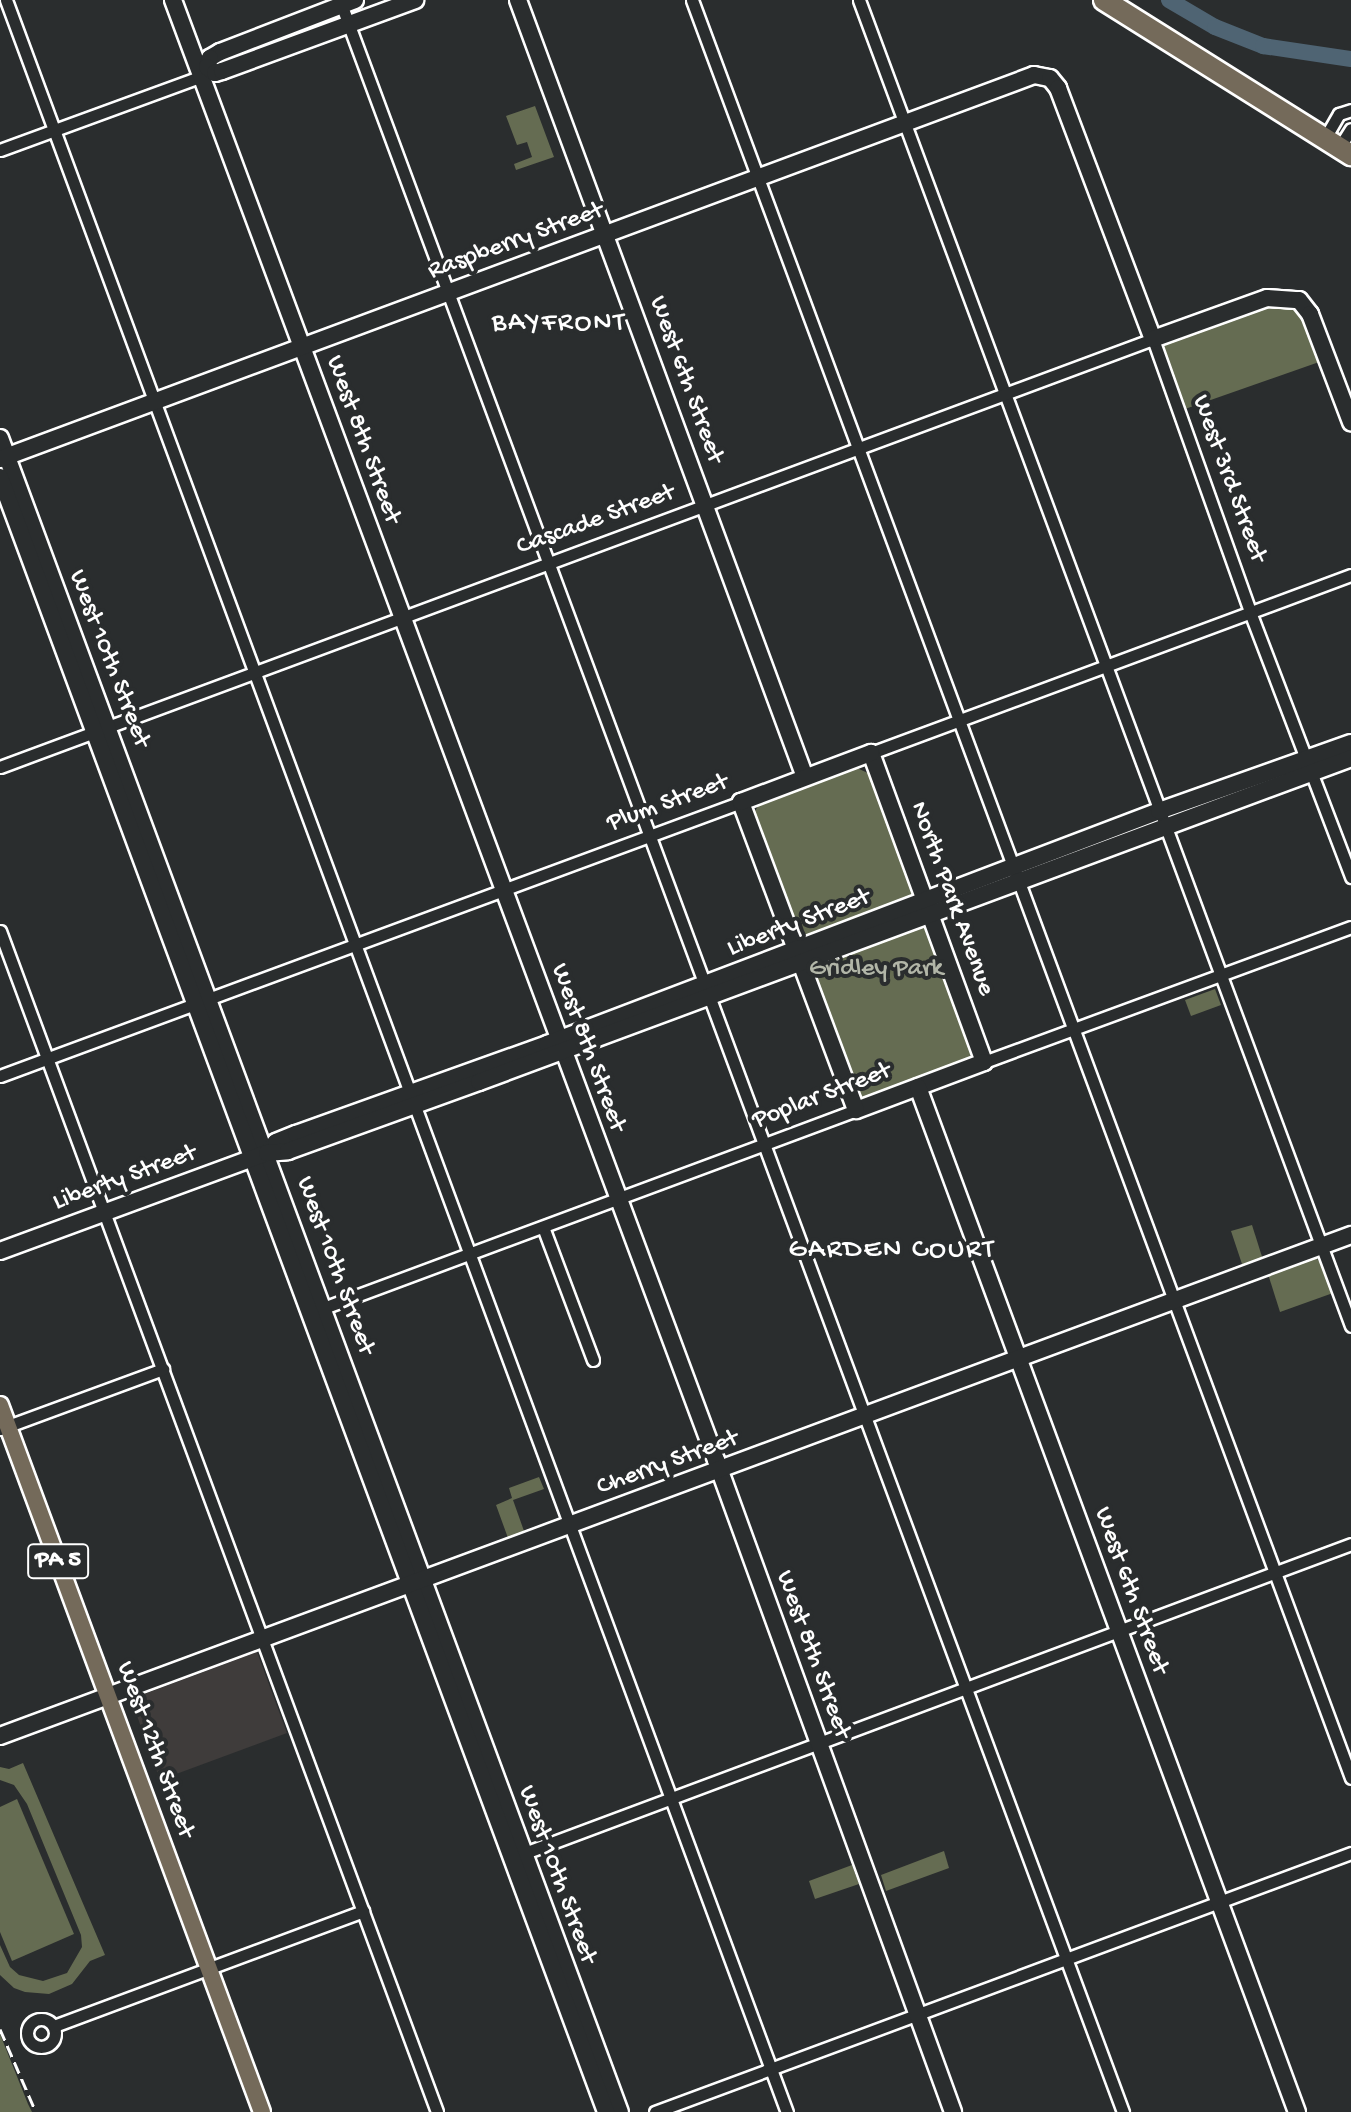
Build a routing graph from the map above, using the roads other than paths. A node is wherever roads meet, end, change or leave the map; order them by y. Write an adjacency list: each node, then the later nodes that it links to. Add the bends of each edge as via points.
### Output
1 (6, 0): 15 (street)
2 (173, 0): 10 (street, West 8th Street)
3 (415, 0): 9 (street)
4 (518, 0): 19 (street, West 6th Street)
5 (692, 0): 18 (street)
6 (859, 0): 13 (street)
7 (1104, 0): 16 (highway)
8 (345, 2): 9 (street); 10 (street, via 220,52)
9 (348, 24): 10 (street, via 222,71); 20 (street)
10 (203, 70): 15 (street); 22 (street, West 8th Street)
11 (1050, 78): 13 (street, Raspberry Street, via 1026,77); 21 (street, West 3rd Street, via 1062,96)
12 (1351, 110): 16 (street, via 1339,114)
13 (906, 124): 18 (street, Raspberry Street); 23 (street)
14 (1351, 129): 16 (street)
15 (54, 130): 17 (street); 24 (street)
16 (1338, 147)
17 (0, 150)
18 (758, 177): 19 (street, Raspberry Street); 27 (street)
19 (606, 235): 20 (street, Raspberry Street); 30 (street, West 6th Street)
20 (449, 293): 22 (street, Raspberry Street); 31 (street)
21 (1153, 339): 23 (street, Cascade Street); 25 (street, Cascade Street, via 1267,298 1299,300 1310,314); 33 (street, West 3rd Street)
22 (302, 347): 24 (street, Raspberry Street); 34 (street, West 8th Street)
23 (1006, 395): 27 (street, Cascade Street); 36 (street)
24 (155, 402): 28 (street, Raspberry Street); 37 (street)
25 (1351, 422)
26 (0, 438): 28 (street, West 10th Street)
27 (859, 450): 30 (street, Cascade Street); 38 (street)
28 (3, 458): 35 (street, West 10th Street)
29 (0, 477): 35 (street, West 10th Street)
30 (706, 506): 31 (street, Cascade Street); 45 (street, West 6th Street)
31 (549, 564): 34 (street, Cascade Street); 48 (street)
32 (1351, 575): 33 (street, Plum Street)
33 (1250, 612): 36 (street, Plum Street); 43 (street, West 3rd Street)
34 (402, 619): 37 (street, Cascade Street); 51 (street, West 8th Street)
35 (66, 634): 39 (street, West 10th Street)
36 (1108, 665): 38 (street, Plum Street); 47 (street)
37 (254, 673): 39 (street, Cascade Street); 55 (street)
38 (961, 720): 41 (street, Plum Street); 49 (street)
39 (102, 730): 44 (street, Cascade Street); 59 (street, West 10th Street)
40 (1351, 743): 43 (street, Liberty Street)
41 (871, 753): 45 (street, Plum Street); 52 (street, North Park Avenue)
42 (1351, 758): 43 (street, Liberty Street)
43 (1308, 766): 47 (street, Liberty Street); 50 (street, West 3rd Street)
44 (0, 767)
45 (805, 777): 46 (street, Plum Street)
46 (741, 802): 48 (street, Plum Street); 56 (street)
47 (1162, 819): 49 (street, Liberty Street); 57 (street)
48 (650, 836): 51 (street, Plum Street); 58 (street)
49 (1015, 874): 52 (street, Liberty Street); 60 (street)
50 (1351, 877)
51 (503, 890): 55 (street, Plum Street); 61 (street, West 8th Street)
52 (928, 908): 56 (street, Liberty Street); 63 (street, North Park Avenue)
53 (1351, 927): 57 (street, Poplar Street)
54 (0, 931): 62 (street)
55 (356, 944): 59 (street, Plum Street); 66 (street)
56 (798, 957): 58 (street, Liberty Street); 67 (street)
57 (1221, 976): 60 (street, Poplar Street); 74 (street)
58 (708, 990): 61 (street, Liberty Street); 68 (street)
59 (203, 1001): 62 (street, Plum Street); 69 (street, West 10th Street)
60 (1074, 1030): 63 (street, Poplar Street); 77 (street)
61 (560, 1045): 66 (street, Liberty Street); 70 (street, West 8th Street)
62 (47, 1059): 64 (street, Plum Street); 71 (street)
63 (984, 1062): 65 (street, Poplar Street)
64 (0, 1076)
65 (918, 1087): 67 (street, Poplar Street); 80 (street, West 6th Street)
66 (412, 1098): 69 (street, Liberty Street, via 276,1142); 76 (street)
67 (856, 1110): 68 (street, Poplar Street)
68 (766, 1145): 70 (street, Poplar Street); 84 (street)
69 (260, 1156): 71 (street, Liberty Street); 78 (street, West 10th Street)
70 (618, 1200): 72 (street, Poplar Street); 86 (street, West 8th Street)
71 (105, 1212): 75 (street, Liberty Street); 82 (street)
72 (543, 1227): 76 (street, Poplar Street); 81 (street)
73 (1351, 1235): 74 (street, Cherry Street)
74 (1322, 1246): 77 (street, Cherry Street); 79 (street)
75 (0, 1251)
76 (471, 1254): 78 (street, Poplar Street); 87 (street)
77 (1175, 1302): 80 (street, Cherry Street); 89 (street)
78 (317, 1311): 90 (street, West 10th Street)
79 (1351, 1326)
80 (1019, 1358): 84 (street, Cherry Street); 91 (street, West 6th Street)
81 (593, 1360)
82 (163, 1369): 85 (street); 92 (street)
83 (0, 1405): 85 (main road, West 12th Street / PA 5)
84 (866, 1417): 86 (street, Cherry Street); 93 (street)
85 (4, 1427): 94 (main road, West 12th Street / PA 5)
86 (719, 1471): 87 (street, Cherry Street); 96 (street, West 8th Street)
87 (572, 1525): 90 (street, Cherry Street); 98 (street)
88 (1351, 1544): 89 (street)
89 (1276, 1573): 91 (street); 97 (street)
90 (417, 1582): 92 (street, Cherry Street); 100 (street, West 10th Street)
91 (1119, 1630): 93 (street); 101 (street, West 6th Street)
92 (263, 1639): 94 (street, Cherry Street); 102 (street)
93 (966, 1687): 96 (street); 103 (street)
94 (108, 1697): 95 (street, Cherry Street); 104 (main road, West 12th Street / PA 5)
95 (0, 1736)
96 (818, 1742): 98 (street); 106 (street, West 8th Street)
97 (1351, 1778)
98 (672, 1797): 100 (street); 108 (street)
99 (1351, 1853): 101 (street)
100 (516, 1856): 105 (street, West 10th Street)
101 (1219, 1902): 103 (street); 117 (street, West 6th Street)
102 (363, 1911): 104 (street); 110 (street)
103 (1066, 1959): 106 (street); 116 (street)
104 (209, 1969): 107 (street); 109 (main road, West 12th Street / PA 5)
105 (566, 1992): 111 (street, West 10th Street); 112 (street, West 10th Street)
106 (917, 2014): 108 (street); 115 (street, West 8th Street)
107 (54, 2026)
108 (771, 2069): 113 (street); 114 (street)
109 (262, 2112)
110 (437, 2112)
111 (606, 2112)
112 (620, 2112)
113 (655, 2112)
114 (787, 2112)
115 (953, 2112)
116 (1123, 2112)
117 (1297, 2112)

